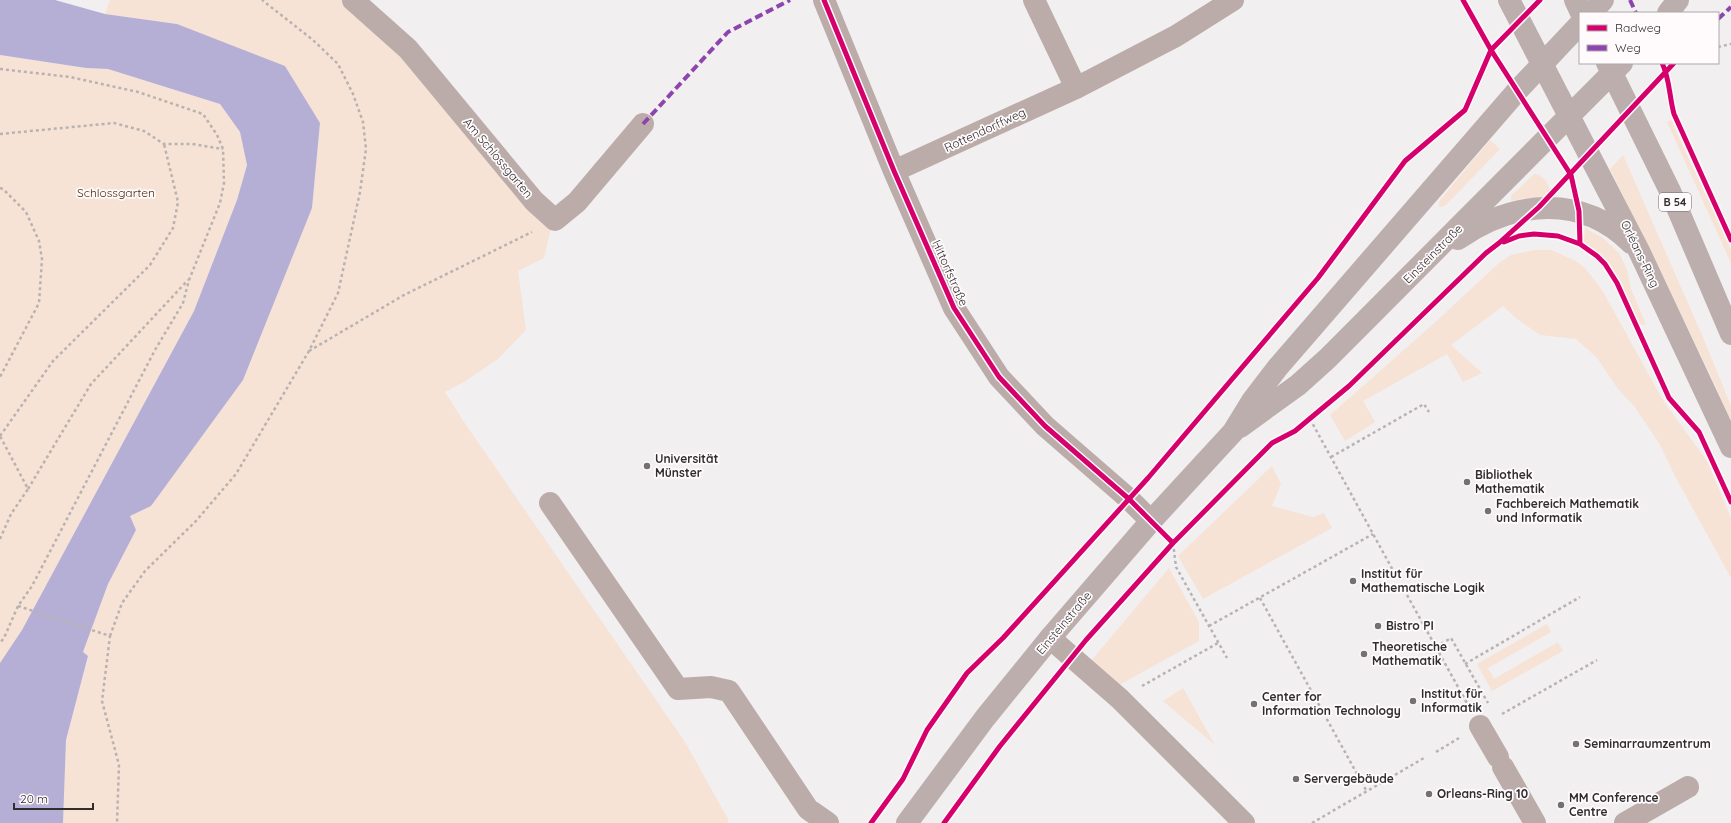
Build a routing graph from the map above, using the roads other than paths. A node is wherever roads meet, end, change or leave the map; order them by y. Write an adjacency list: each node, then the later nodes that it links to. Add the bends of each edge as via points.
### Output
1 (353, 0): 17 (street, Am Schlossgarten, via 408,49 534,201 556,220 577,202)
2 (824, 0): 18 (street, Hittorfstraße)
3 (1034, 0): 15 (street)
4 (1233, 0): 15 (street, Rottendorffweg, via 1176,36)
5 (1508, 0): 13 (main road, Orléans-Ring)
6 (1574, 0): 9 (main road)
7 (1603, 0): 10 (main road)
8 (1678, 0): 11 (main road)
9 (1580, 12)
10 (1592, 12)
11 (1669, 12)
12 (1579, 25): 13 (main road, Einsteinstraße)
13 (1543, 64): 16 (main road, Orléans-Ring); 22 (main road, Einsteinstraße, via 1278,367 1252,401)
14 (1614, 66): 16 (main road, Einsteinstraße); 21 (main road, B 54)
15 (1076, 88): 18 (street, Rottendorffweg)
16 (1570, 116): 19 (main road, Orléans-Ring); 20 (main road, Einsteinstraße)
17 (643, 124)
18 (894, 171): 25 (street, Hittorfstraße, via 954,308 999,377 1045,426)
19 (1639, 251): 20 (main road, via 1622,234 1594,217 1579,211 1539,207 1504,216 1483,225); 23 (main road, Orléans-Ring)
20 (1424, 262): 22 (main road, Einsteinstraße, via 1323,363 1276,402)
21 (1731, 334)
22 (1233, 432): 25 (main road, Einsteinstraße)
23 (1731, 447)
24 (550, 503): 29 (street, via 678,689 711,687 729,691 808,809)
25 (1151, 521): 26 (main road, Einsteinstraße)
26 (1050, 638): 30 (main road, Einsteinstraße, via 985,718); 31 (street, via 1120,699)
27 (1488, 722): 32 (street, via 1501,762)
28 (1688, 787): 33 (street)
29 (828, 823)
30 (907, 823)
31 (1244, 823)
32 (1535, 823)
33 (1625, 823)

